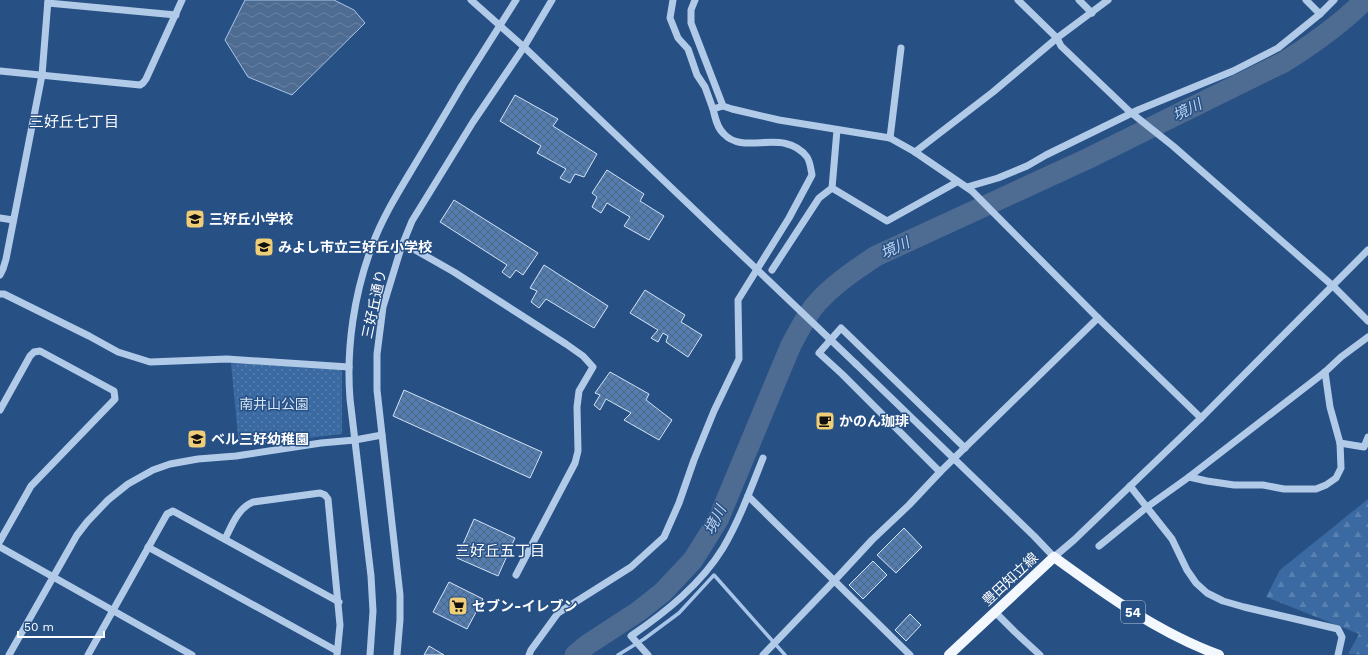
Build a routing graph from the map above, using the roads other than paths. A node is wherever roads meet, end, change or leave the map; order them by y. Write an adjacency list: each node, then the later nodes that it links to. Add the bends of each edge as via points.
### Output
1 (182, 0): 15 (street)
2 (471, 0): 17 (street)
3 (516, 0): 41 (street, bridge, via 398,193 372,246 353,317)
4 (552, 0): 17 (street, 三好丘通り)
5 (673, 0): 22 (street, via 670,18 678,38 688,49)
6 (695, 0): 21 (street, via 691,10 691,23)
7 (1018, 0): 16 (street)
8 (1079, 0): 13 (street)
9 (1108, 0): 13 (street)
10 (1306, 0): 14 (street)
11 (1334, 0): 14 (street)
12 (48, 2): 15 (street); 20 (street)
13 (1092, 13): 16 (street)
14 (1320, 14): 23 (street, via 1278,48 1233,71)
15 (176, 16): 20 (street, via 144,83 140,85)
16 (1057, 38): 23 (street, via 1061,46); 26 (street, via 993,92)
17 (524, 47): 32 (street, 三好丘通り, via 427,196); 50 (street, bridge)
18 (901, 48): 25 (street)
19 (0, 71): 20 (street)
20 (42, 75): 31 (street)
21 (723, 106): 22 (street); 24 (street, via 779,120)
22 (713, 109): 74 (street, via 719,127 731,140 740,143 780,142 793,145 807,158 812,175 789,218 738,300 739,359 714,411 664,537 631,567 558,613)
23 (1132, 113): 29 (street, via 1027,166); 36 (street)
24 (837, 130): 25 (street); 28 (street)
25 (890, 138): 26 (street)
26 (915, 152): 27 (street)
27 (957, 182): 28 (street, via 887,221); 29 (street)
28 (832, 188): 34 (street, via 818,198)
29 (970, 189): 38 (street)
30 (0, 218): 31 (street)
31 (13, 220): 35 (street)
32 (403, 243): 45 (street, 三好丘通り, via 383,307 377,354 377,390); 62 (street, via 560,339 593,367 579,391 578,451 575,463)
33 (1368, 250): 36 (street)
34 (772, 270)
35 (0, 275)
36 (1333, 286): 39 (street); 44 (street)
37 (1, 293): 41 (street, via 118,352 150,362 227,359)
38 (1098, 318): 44 (street); 48 (street)
39 (1368, 321)
40 (1368, 337): 42 (street)
41 (349, 367): 72 (street, via 350,399 371,576 373,611)
42 (1325, 372): 47 (street, via 1330,407); 52 (street)
43 (0, 410): 57 (street, via 34,352 40,351 114,390 115,399 31,486)
44 (1201, 418): 53 (street)
45 (382, 435): 63 (street, via 184,461 153,470 128,484 96,512 77,536); 73 (street, 三好丘通り, via 400,595)
46 (1368, 437): 47 (street, via 1364,447)
47 (1340, 443): 52 (street, via 1341,468 1336,478 1316,489 1284,490 1263,485 1234,485)
48 (965, 448): 50 (street); 51 (street, via 840,328 819,353)
49 (763, 458): 54 (street)
50 (954, 459): 51 (street); 61 (street)
51 (940, 472): 64 (street)
52 (1189, 477): 55 (street)
53 (1130, 486): 55 (street); 61 (street)
54 (748, 496): 64 (street); 75 (street, via 723,548 701,577 669,608 631,636)
55 (1147, 507): 59 (street); 81 (street, via 1172,539 1196,583 1208,593 1223,601 1244,607 1338,629 1342,637)
56 (225, 539): 60 (street, via 173,511 167,514); 65 (street); 65 (street, via 239,512 248,504 320,493 325,495 328,499)
57 (0, 541)
58 (0, 546): 63 (street)
59 (1099, 546)
60 (148, 547): 66 (street); 68 (street)
61 (1054, 557): 67 (main road, 豊田知立線); 80 (main road, 豊田知立線 / 54, via 1175,637)
62 (516, 575)
63 (53, 577): 66 (street); 69 (street)
64 (835, 580): 76 (street); 77 (street)
65 (339, 602): 68 (street)
66 (113, 610): 70 (street); 71 (street)
67 (995, 612): 78 (main road, 豊田知立線); 79 (street)
68 (337, 653)
69 (9, 655)
70 (88, 655)
71 (192, 655)
72 (370, 655)
73 (397, 655)
74 (529, 655)
75 (648, 655)
76 (763, 655)
77 (910, 655)
78 (949, 655)
79 (1040, 655)
80 (1219, 655)
81 (1338, 655)

